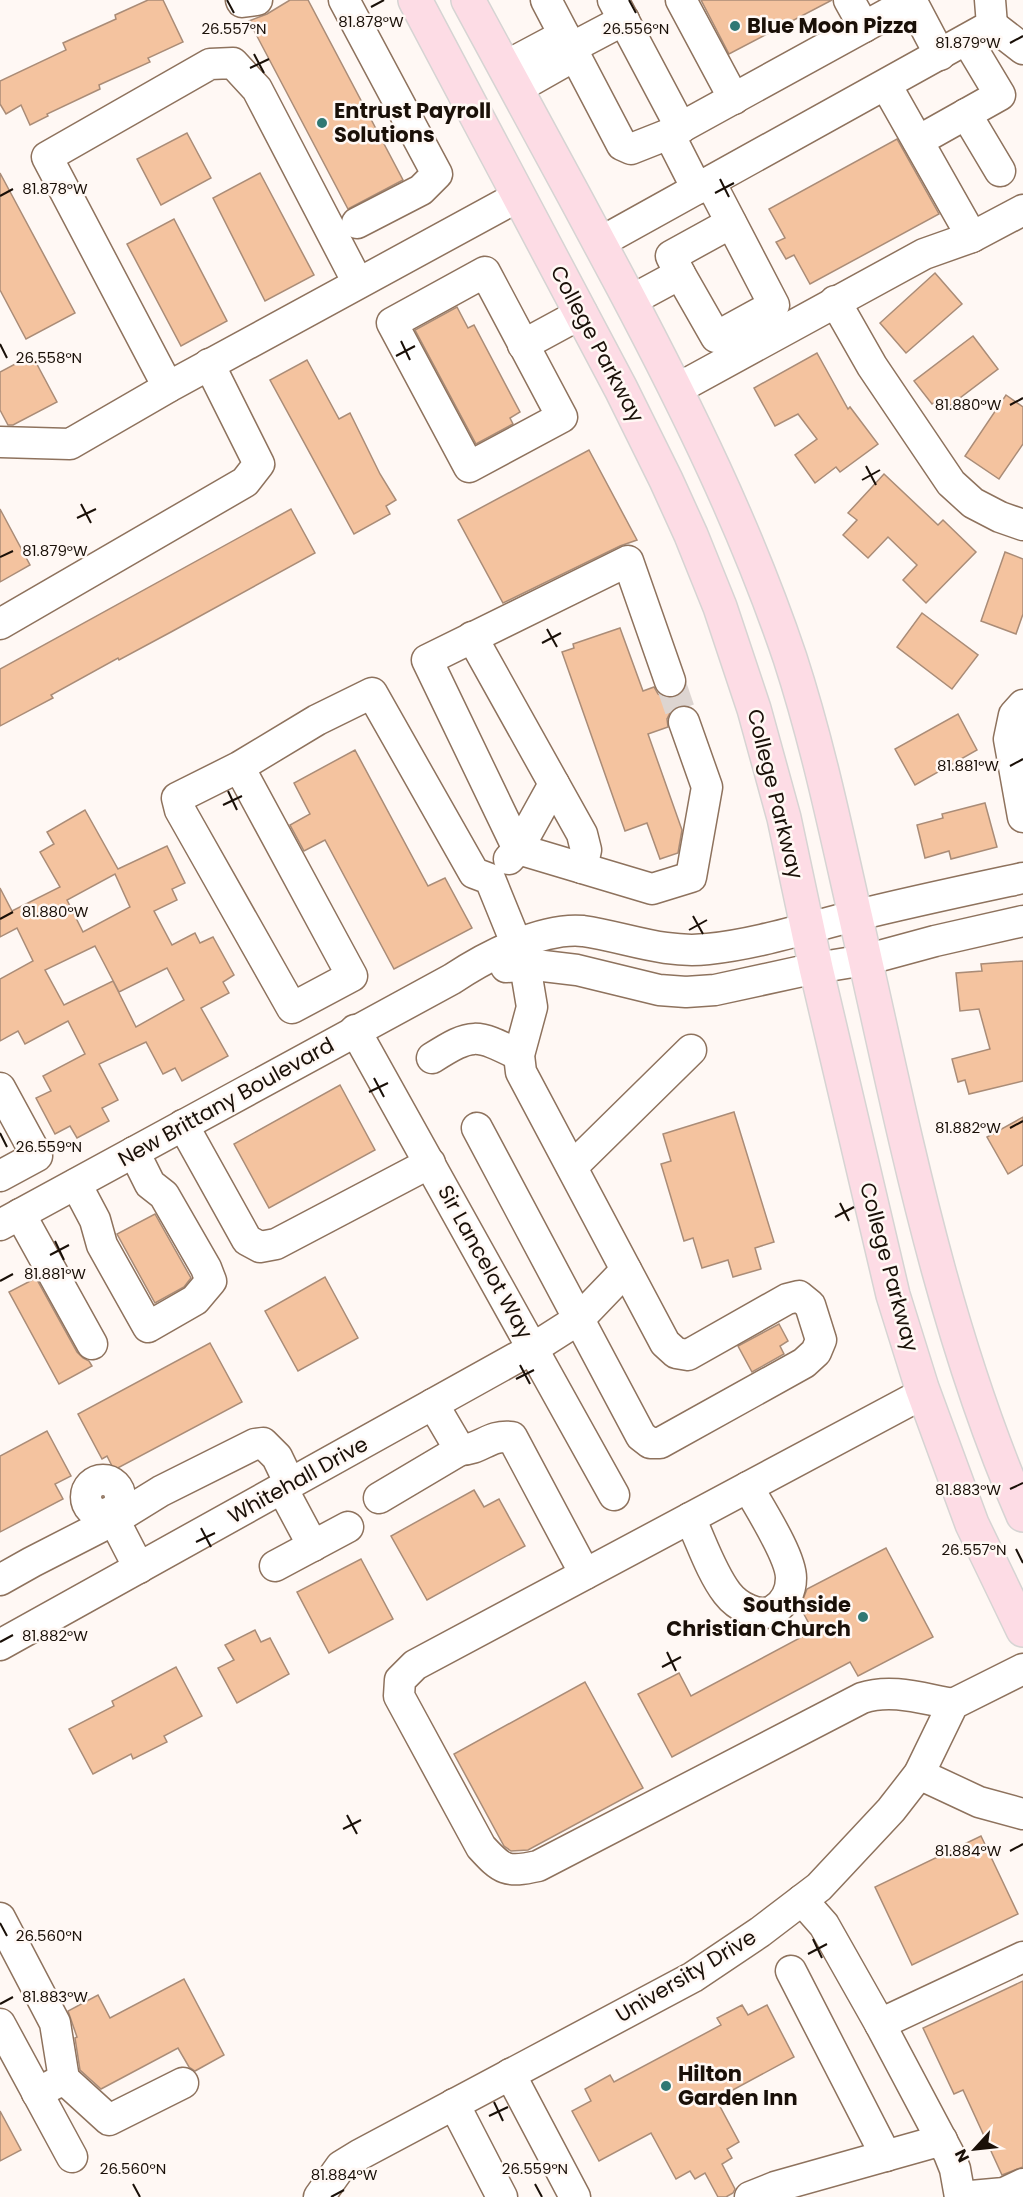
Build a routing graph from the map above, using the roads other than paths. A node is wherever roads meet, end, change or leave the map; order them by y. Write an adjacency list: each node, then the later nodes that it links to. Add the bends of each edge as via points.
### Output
1 (241, 0): 2 (street)
2 (257, 0)
3 (344, 0): 28 (street, via 437,174 421,190)
4 (415, 0): 26 (main road, College Parkway)
5 (468, 0): 17 (main road)
6 (546, 0): 14 (street)
7 (681, 0): 19 (street)
8 (849, 0): 12 (street)
9 (911, 1): 12 (street); 16 (street)
10 (618, 10): 14 (street); 21 (street)
11 (991, 12): 13 (street); 15 (street)
12 (864, 27): 19 (street)
13 (967, 40): 16 (street); 20 (street, via 1000,95)
14 (570, 46): 17 (street); 21 (street, via 622,145 631,149)
15 (1023, 49)
16 (940, 55): 18 (street)
17 (510, 78): 24 (main road)
18 (886, 85): 22 (street); 25 (street)
19 (734, 99): 21 (street)
20 (966, 114): 22 (street); 23 (street)
21 (675, 131): 25 (street)
22 (918, 141): 30 (street)
23 (1000, 171)
24 (561, 172): 26 (main road); 31 (main road)
25 (704, 185): 29 (street); 31 (street)
26 (519, 196): 32 (main road, College Parkway); 34 (street)
27 (1023, 210): 30 (street)
28 (357, 223)
29 (731, 223): 33 (street, via 671,256); 33 (street, via 774,305 716,338)
30 (972, 237): 36 (street, via 924,254)
31 (599, 243): 32 (main road); 35 (main road)
32 (555, 265): 37 (main road, College Parkway)
33 (680, 274): 35 (street)
34 (358, 283): 39 (street); 40 (street, via 257,89 233,63 210,64 47,157)
35 (630, 301): 41 (main road)
36 (835, 302): 41 (street); 43 (street, via 872,366 951,483 973,503)
37 (582, 313): 38 (street); 58 (main road, College Parkway, via 666,480 720,607 784,818)
38 (523, 345): 38 (street, via 485,272 392,323 469,467 562,417)
39 (209, 364): 40 (street); 44 (street, via 259,464 245,482)
40 (168, 387): 42 (street, via 70,444)
41 (676, 389): 56 (main road, via 730,500 790,658 814,737)
42 (0, 442)
43 (1023, 525)
44 (0, 624)
45 (472, 637): 46 (street, via 628,561); 50 (street); 52 (street, via 427,660)
46 (670, 681)
47 (1023, 705): 51 (street, via 1014,715 1009,740)
48 (684, 722): 53 (street, via 707,787 691,877 652,889)
49 (239, 767): 55 (street, via 317,720 372,693 474,873); 62 (street, via 352,976); 62 (street, via 177,798 180,810 292,1008)
50 (554, 784): 52 (street); 53 (street, via 582,834 586,850)
51 (1023, 817)
52 (518, 849): 53 (street); 55 (street)
53 (582, 868)
54 (1023, 878): 56 (street, New Brittany Boulevard)
55 (490, 879): 59 (street)
56 (855, 916): 58 (street, New Brittany Boulevard); 60 (main road)
57 (1023, 921): 60 (street, New Brittany Boulevard)
58 (807, 928): 59 (street, New Brittany Boulevard, via 708,949 683,950 581,931 556,933); 61 (main road, College Parkway)
59 (521, 955): 61 (street, New Brittany Boulevard, via 659,990 686,992 739,986); 63 (street, New Brittany Boulevard, via 500,967 452,979); 65 (street, via 532,1007)
60 (866, 960): 61 (street, New Brittany Boulevard); 87 (main road, via 946,1300 975,1391)
61 (816, 968): 80 (main road, College Parkway, via 893,1295)
62 (317, 995): 63 (street, Sir Lancelot Way)
63 (348, 1035): 68 (street, New Brittany Boulevard); 71 (street, Sir Lancelot Way)
64 (691, 1050): 72 (street)
65 (519, 1055): 66 (street, via 486,1039 471,1038 458,1041); 72 (street, via 521,1072)
66 (432, 1058)
67 (0, 1088): 73 (street, via 37,1156)
68 (183, 1125): 70 (street, New Brittany Boulevard); 71 (street, via 247,1240 260,1246 276,1244)
69 (477, 1128): 77 (street)
70 (134, 1152): 74 (street, New Brittany Boulevard); 74 (street, via 150,1184 165,1195 211,1281 195,1300 148,1327 102,1245 95,1220)
71 (430, 1163): 79 (street, Sir Lancelot Way)
72 (572, 1167): 76 (street)
73 (4, 1174): 75 (street)
74 (76, 1184): 75 (street, New Brittany Boulevard)
75 (16, 1217): 78 (street)
76 (626, 1270): 77 (street, Whitehall Drive); 77 (street, via 665,1343 676,1353 688,1354 799,1296 810,1305 821,1340 816,1352 804,1363 660,1443 650,1443 641,1436)
77 (579, 1319): 79 (street, Whitehall Drive)
78 (92, 1344)
79 (532, 1349): 81 (street, Whitehall Drive); 85 (street, Sir Lancelot Way)
80 (924, 1393): 84 (street); 96 (main road, College Parkway, via 972,1524)
81 (433, 1404): 82 (street); 83 (street, Whitehall Drive)
82 (460, 1450): 86 (street); 94 (street, via 470,1450 499,1435 512,1437)
83 (286, 1486): 88 (street, via 277,1457 263,1443 255,1444); 91 (street); 93 (street, Whitehall Drive)
84 (748, 1487): 89 (street); 89 (street, via 788,1563 788,1594 773,1611 754,1612 726,1592)
85 (614, 1495)
86 (379, 1498)
87 (1023, 1515)
88 (112, 1516): 93 (street); 95 (street)
89 (690, 1518): 94 (street)
90 (348, 1527): 91 (street)
91 (312, 1546): 92 (street)
92 (275, 1566)
93 (139, 1568): 97 (street, Whitehall Drive)
94 (585, 1574): 99 (street, via 415,1665 400,1680 399,1696 481,1847 498,1866 517,1871 537,1866 862,1698 893,1693)
95 (0, 1580)
96 (1023, 1630)
97 (0, 1645)
98 (1023, 1669): 99 (street)
99 (953, 1704): 100 (street, University Drive)
100 (919, 1774): 101 (street, via 979,1802); 102 (street, University Drive, via 891,1810)
101 (1023, 1814)
102 (802, 1900): 107 (street, via 824,1925); 108 (street, University Drive, via 693,1977)
103 (0, 1918): 109 (street, via 55,2023)
104 (1023, 1957): 107 (street)
105 (791, 1971): 114 (street)
106 (0, 2024): 111 (street)
107 (880, 2024): 113 (street)
108 (510, 2074): 112 (street, University Drive); 119 (street)
109 (64, 2079): 110 (street, via 109,2120); 111 (street)
110 (183, 2083)
111 (37, 2093): 115 (street)
112 (454, 2104): 117 (street, University Drive, via 341,2166); 118 (street)
113 (942, 2140): 114 (street); 121 (street, via 955,2169)
114 (886, 2156): 120 (street)
115 (72, 2157)
116 (1023, 2184): 121 (street, via 1004,2193)
117 (319, 2197)
118 (502, 2197)
119 (574, 2197)
120 (750, 2197)
121 (960, 2197)

